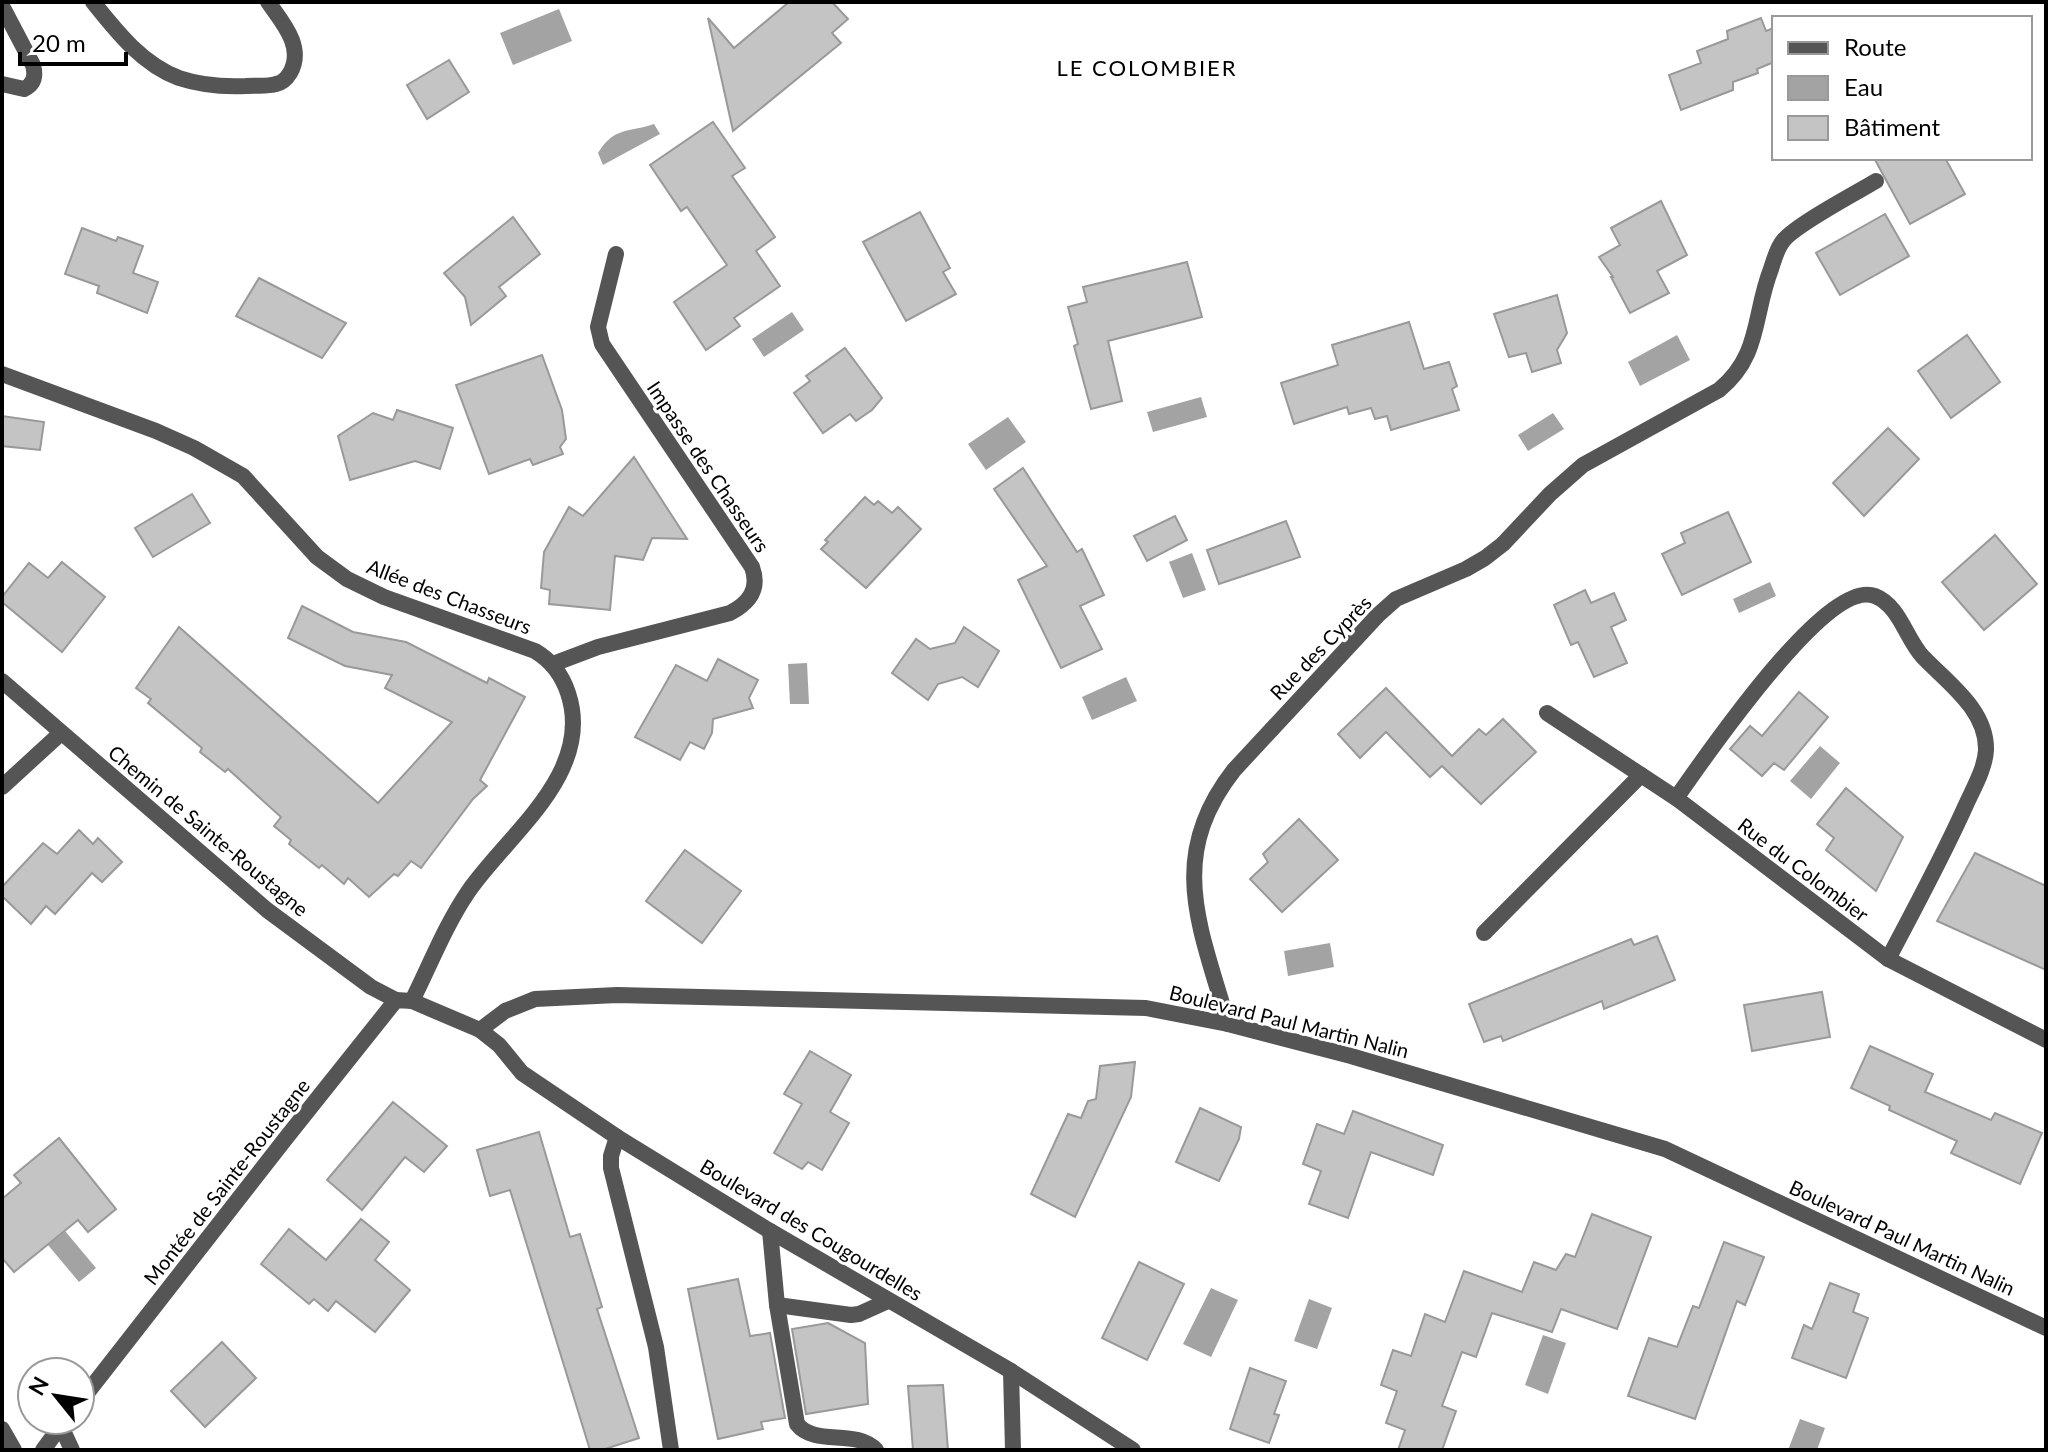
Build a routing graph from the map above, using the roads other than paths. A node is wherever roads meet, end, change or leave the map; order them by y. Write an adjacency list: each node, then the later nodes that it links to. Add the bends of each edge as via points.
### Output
1 (93, 2): 2 (street, via 122,39 177,77 239,86 277,84 294,66 290,34)
2 (268, 2)
3 (2, 6): 4 (street, via 35,74 24,89)
4 (2, 84)
5 (1876, 181): 18 (street, Rue des Cyprès, via 1783,241 1768,276 1750,353 1732,379 1583,465 1485,558 1396,599 1217,791 1197,843 1195,899)
6 (616, 254): 8 (street, Impasse des Chasseurs, via 598,327 602,344 752,567 754,588 743,606 730,613)
7 (2, 374): 8 (street, Allée des Chasseurs, via 156,431 230,467 252,484 317,557 347,579 535,651)
8 (553, 664): 17 (street, via 571,706 571,733 556,783 463,900)
9 (2, 681): 11 (street, Chemin de Sainte-Roustagne)
10 (1547, 713): 12 (street, Rue du Colombier)
11 (61, 733): 13 (street); 17 (street, Chemin de Sainte-Roustagne, via 267,910 371,987)
12 (1641, 775): 14 (street, Rue du Colombier); 15 (street)
13 (2, 787)
14 (1676, 798): 16 (street, Rue du Colombier); 16 (street, via 1782,657 1833,609 1857,596 1876,596 1889,604 1919,653 1980,719 1986,753 1951,839)
15 (1484, 933)
16 (1888, 959): 20 (street, Rue du Colombier)
17 (404, 1001): 19 (street, Chemin de Sainte-Roustagne); 27 (street, Montée de Sainte-Roustagne, via 286,1138)
18 (1228, 1024): 19 (street, Boulevard Paul Martin Nalin, via 1109,1005 617,995 535,999 505,1011); 25 (street, Boulevard Paul Martin Nalin, via 1665,1149)
19 (480, 1030): 21 (street, Boulevard des Cougourdelles, via 522,1073)
20 (2046, 1040)
21 (617, 1137): 22 (street, Boulevard des Cougourdelles); 30 (street, via 611,1168 656,1347)
22 (770, 1231): 23 (street, Boulevard des Cougourdelles); 24 (street)
23 (888, 1301): 24 (street, via 851,1315); 26 (street, Boulevard des Cougourdelles)
24 (777, 1305): 31 (street, via 800,1428 865,1442)
25 (2046, 1328)
26 (1011, 1371): 32 (street); 33 (street, Boulevard des Cougourdelles)
27 (96, 1381)
28 (2, 1429): 29 (street)
29 (14, 1450)
30 (671, 1450)
31 (876, 1450)
32 (1013, 1450)
33 (1133, 1450)

